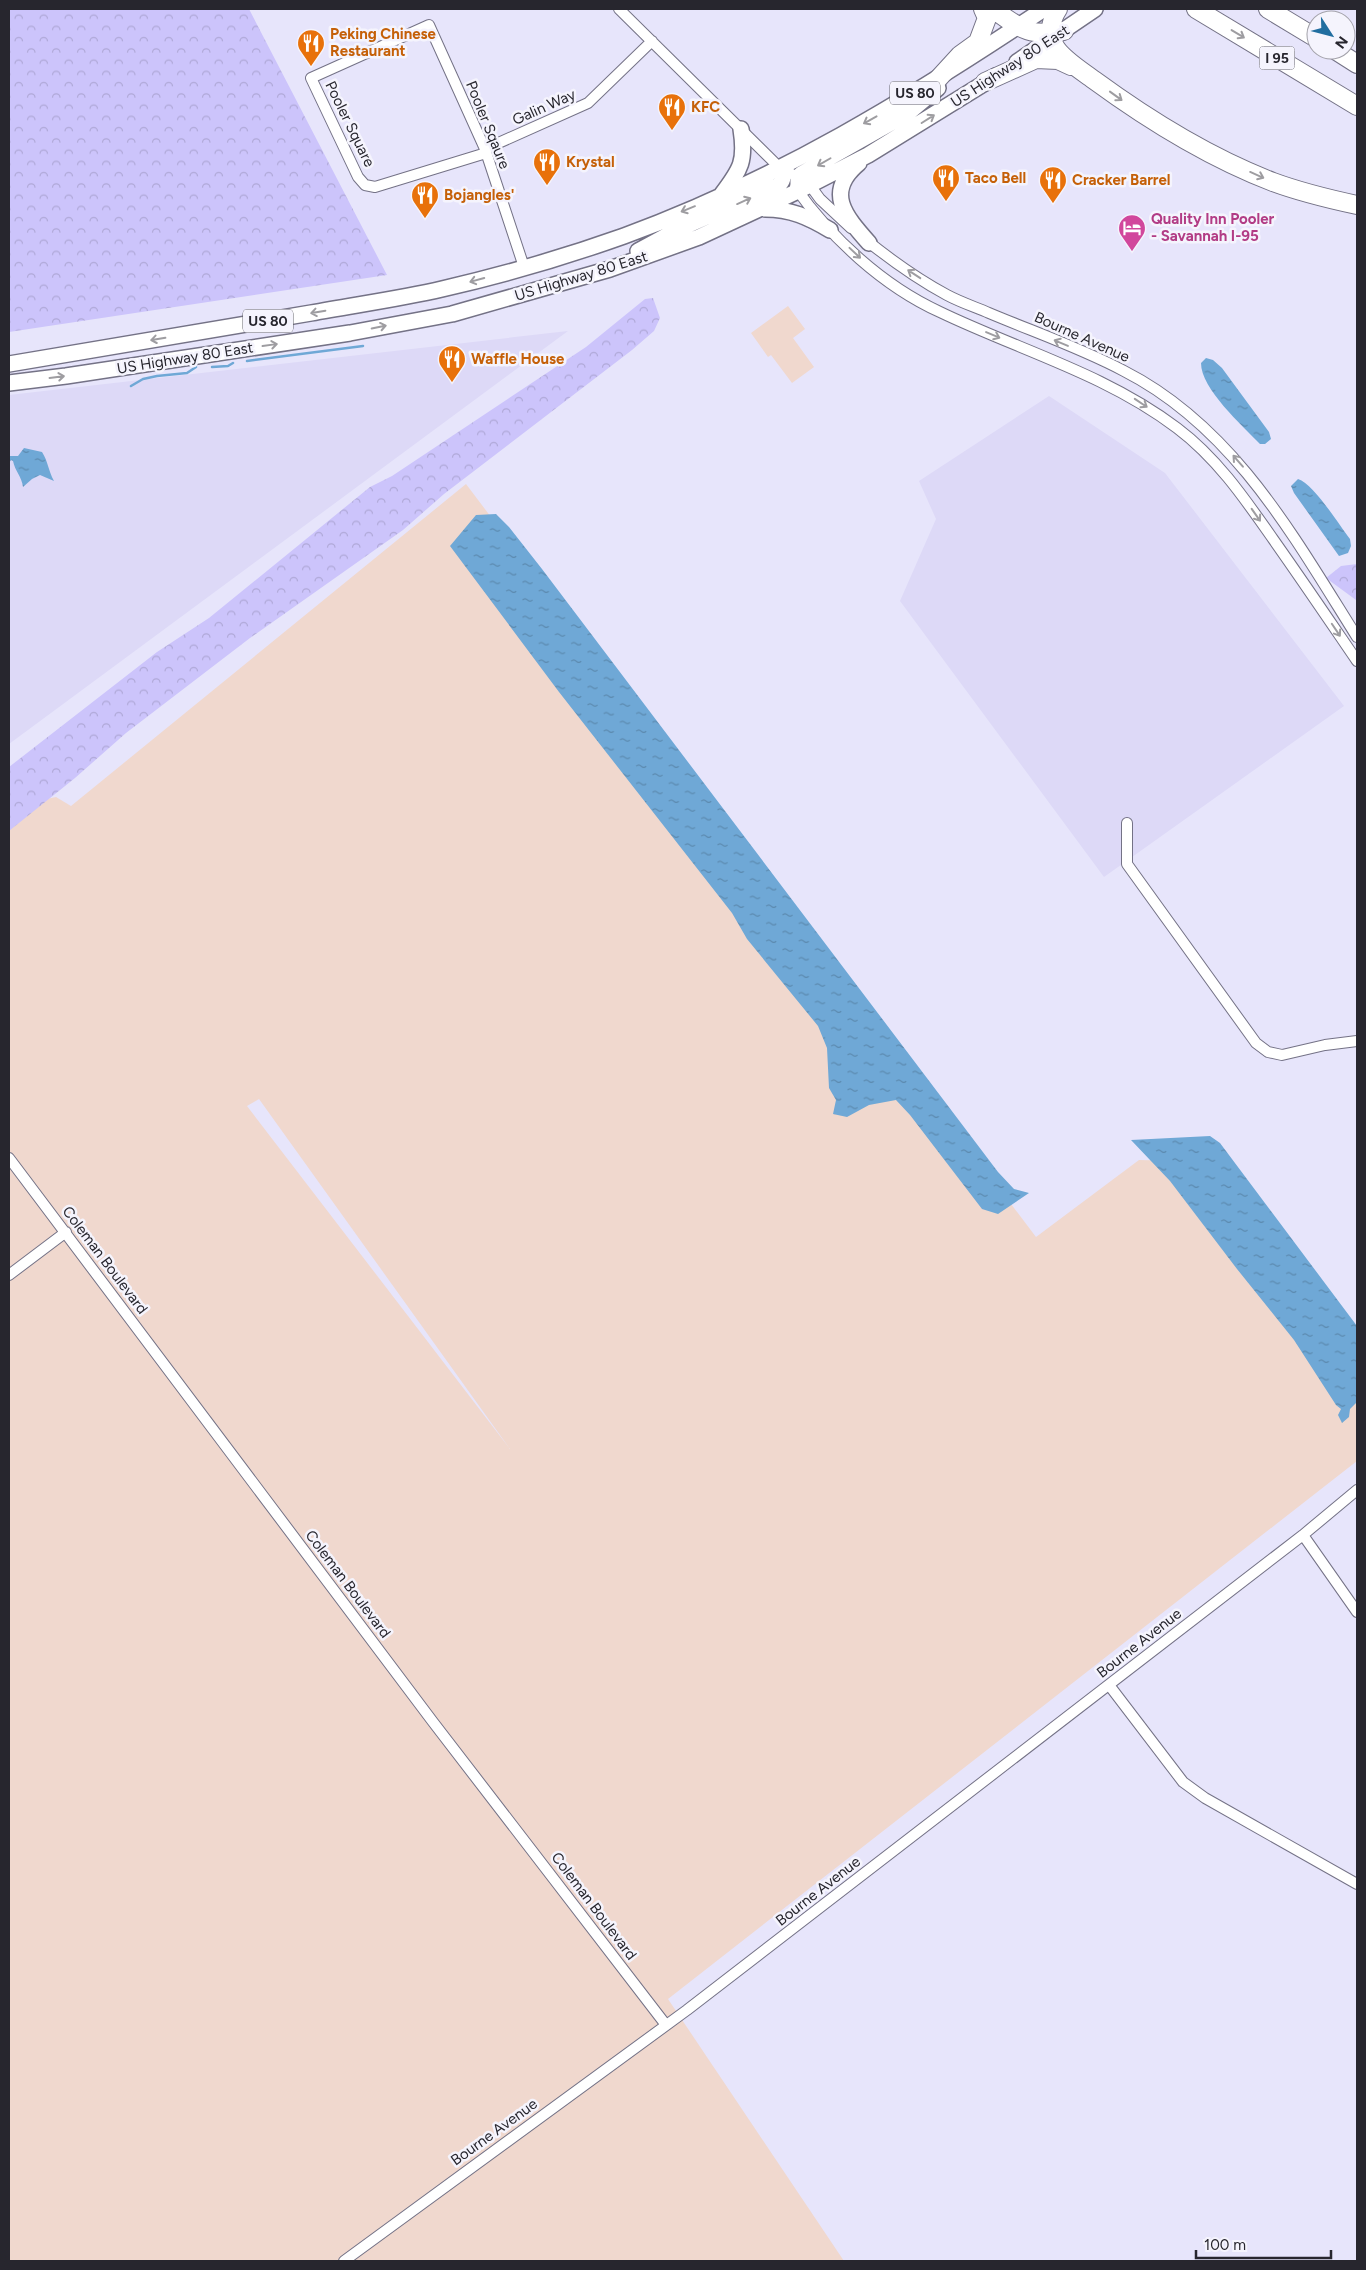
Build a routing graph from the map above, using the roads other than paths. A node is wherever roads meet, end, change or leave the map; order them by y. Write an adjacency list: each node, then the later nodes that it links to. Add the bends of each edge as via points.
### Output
1 (619, 9): 13 (street)
2 (983, 9): 16 (highway, via 986,18 978,42 960,55)
3 (993, 9): 10 (highway)
4 (1044, 9): 10 (main road, US Highway 80 East / US 80)
5 (1058, 9): 12 (highway, via 1052,22)
6 (1095, 9): 12 (main road, US Highway 80 East / US 80)
7 (1196, 9): 18 (highway, I 95, one-way to 18)
8 (1268, 9): 11 (highway, I 95)
9 (429, 25): 20 (street, Pooler Sqaure); 20 (street, Pooler Square, via 311,78 358,178 365,185 375,187)
10 (1017, 26): 12 (highway, via 1036,34); 14 (main road, US Highway 80 East / US 80)
11 (1306, 32)
12 (1056, 35): 15 (highway, via 1057,50); 17 (main road, US Highway 80 East / US 80)
13 (652, 41): 19 (street); 20 (street, Galin Way, via 588,103)
14 (978, 54): 16 (main road, US Highway 80 East / US 80); 23 (main road, one-way to 23, via 907,114)
15 (1085, 73): 17 (highway, via 1058,60 1036,59); 25 (highway, one-way to 25, via 1170,132 1217,157 1272,182)
16 (938, 79): 22 (main road, US Highway 80 East / US 80, one-way to 22)
17 (985, 82): 21 (main road, US Highway 80 East / US 80, one-way to 17)
18 (1357, 106)
19 (741, 129): 22 (street); 24 (main road, via 743,162 738,174)
20 (485, 151): 29 (street, Pooler Sqaure)
21 (868, 155): 23 (main road, US Highway 80 East / US 80); 28 (main road, via 849,171 841,189 840,202 844,213)
22 (780, 167): 23 (street); 24 (main road, US Highway 80 East / US 80); 30 (main road, one-way to 22, via 675,231 779,185 783,181)
23 (801, 184): 26 (main road, US Highway 80 East / US 80); 27 (street); 28 (street, Bourne Avenue)
24 (720, 196): 29 (main road, US Highway 80 East / US 80, one-way to 29, via 624,236)
25 (1357, 205)
26 (758, 210): 27 (main road, via 797,212); 30 (main road, US Highway 80 East / US 80, via 699,237)
27 (830, 230): 34 (street, one-way to 34, via 869,266 938,312 1026,348 1133,398 1178,429 1235,485)
28 (869, 243): 33 (street, Bourne Avenue, one-way to 28, via 1260,488 1228,450 1195,419 1160,392 1124,371 947,295)
29 (524, 267): 31 (main road, US Highway 80 East / US 80, one-way to 31, via 442,289)
30 (590, 275): 32 (main road, US Highway 80 East / US 80, one-way to 30, via 350,333 452,314)
31 (9, 364)
32 (9, 383)
33 (1357, 637)
34 (1357, 661)
35 (1127, 823): 36 (street, via 1127,864 1256,1043 1268,1052 1282,1055)
36 (1357, 1041)
37 (9, 1158): 38 (street, Coleman Boulevard)
38 (66, 1232): 39 (street); 45 (street, Coleman Boulevard, via 435,1725)
39 (9, 1275)
40 (1357, 1490): 41 (street, Bourne Avenue)
41 (1303, 1534): 42 (street); 43 (street, Bourne Avenue)
42 (1357, 1612)
43 (1109, 1685): 44 (street, via 1183,1782 1205,1798); 45 (street, Bourne Avenue)
44 (1357, 1884)
45 (666, 2025): 46 (street, Bourne Avenue)
46 (344, 2261)

